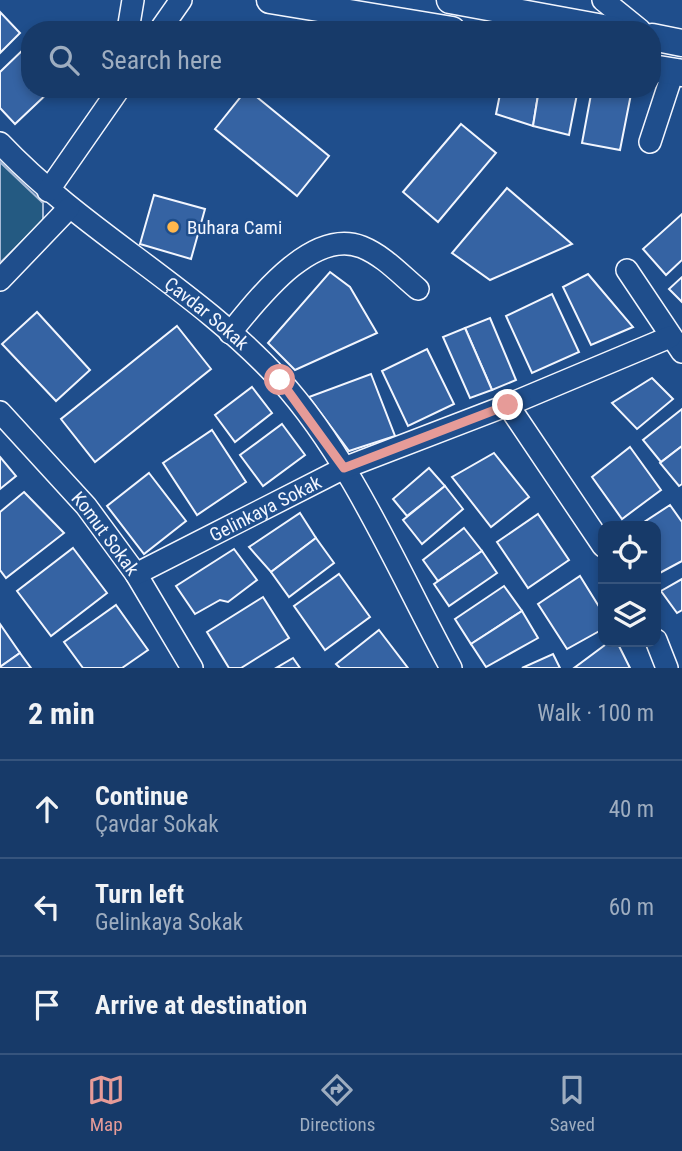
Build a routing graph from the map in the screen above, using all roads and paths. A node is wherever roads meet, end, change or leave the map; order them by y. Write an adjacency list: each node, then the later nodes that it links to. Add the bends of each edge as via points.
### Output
1 (133, 0): 6 (street)
2 (181, 0): 7 (street)
3 (270, 0): 8 (main road)
4 (450, 0): 9 (main road)
5 (603, 0): 10 (street)
6 (130, 21)
7 (166, 21)
8 (397, 21)
9 (565, 21)
10 (629, 21)
11 (661, 39): 12 (main road)
12 (682, 43)
13 (669, 71): 15 (street)
14 (113, 98): 17 (street)
15 (649, 142)
16 (0, 143): 17 (street, Çavdar Sokak)
17 (48, 191): 18 (street, Çavdar Sokak)
18 (69, 208): 20 (street); 22 (street, Çavdar Sokak)
19 (626, 270): 23 (street)
20 (0, 280)
21 (418, 289): 22 (street, via 381,256 359,246 318,250 267,288)
22 (230, 333): 26 (street, Çavdar Sokak, via 280,380)
23 (676, 344): 24 (street, Gelinkaya Sokak)
24 (508, 405): 26 (street, Gelinkaya Sokak); 27 (street)
25 (0, 412): 28 (street, Komut Sokak, via 86,506)
26 (344, 468): 28 (street, Gelinkaya Sokak); 31 (street, Çavdar Sokak)
27 (598, 539)
28 (136, 573): 30 (street, Komut Sokak)
29 (659, 647): 32 (street)
30 (192, 668)
31 (451, 668)
32 (667, 668)

